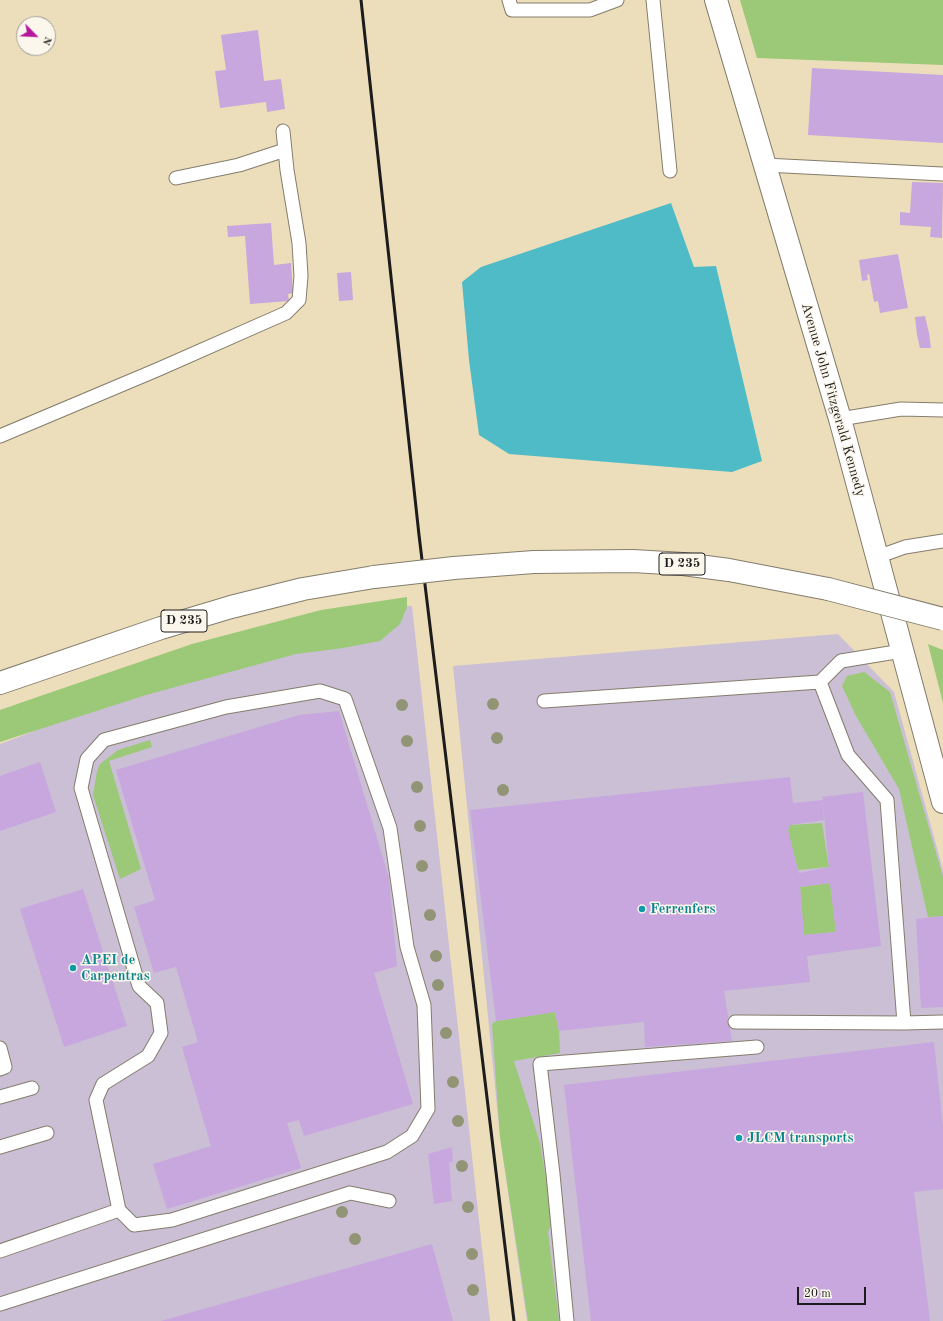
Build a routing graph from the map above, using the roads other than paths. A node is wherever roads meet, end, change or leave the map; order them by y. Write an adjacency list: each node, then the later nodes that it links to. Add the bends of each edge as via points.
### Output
1 (509, 0): 2 (lane, via 512,10 590,10)
2 (617, 0)
3 (653, 0): 8 (lane)
4 (716, 0): 7 (main road, Avenue John Fitzgerald Kennedy)
5 (283, 131): 6 (lane)
6 (285, 150): 10 (lane, via 239,165); 13 (lane, via 299,243 299,300 286,313)
7 (765, 165): 9 (lane); 12 (main road, Avenue John Fitzgerald Kennedy)
8 (670, 171)
9 (942, 174)
10 (176, 178)
11 (943, 410): 12 (lane, via 901,409)
12 (840, 418): 15 (main road, Avenue John Fitzgerald Kennedy)
13 (0, 436)
14 (943, 541): 15 (lane, via 905,547)
15 (877, 558): 17 (main road, Avenue John Fitzgerald Kennedy)
16 (943, 619): 19 (main road, D 235, bridge, via 828,588 729,570 633,561 534,562 374,577 304,589 161,628)
17 (902, 650): 18 (lane, via 841,661); 21 (main road, Avenue John Fitzgerald Kennedy)
18 (820, 682): 20 (lane); 24 (lane, via 848,755 887,800)
19 (0, 683)
20 (544, 701)
21 (943, 802)
22 (735, 1022): 24 (lane)
23 (943, 1022): 24 (lane)
24 (904, 1023)
25 (757, 1047): 36 (lane, via 540,1064)
26 (0, 1048): 27 (lane, via 5,1067)
27 (0, 1069)
28 (32, 1088): 29 (lane)
29 (0, 1097)
30 (47, 1133): 31 (lane)
31 (0, 1147)
32 (389, 1201): 35 (lane, via 350,1194)
33 (119, 1210): 33 (lane, via 96,1100 103,1084 148,1056 161,1033 157,1003 139,986 81,788 87,759 104,740 226,707 320,691 345,699 390,828 406,948 424,1005 428,1109 412,1136 387,1152 172,1220 134,1225); 34 (lane)
34 (0, 1251)
35 (0, 1304)
36 (567, 1321)

